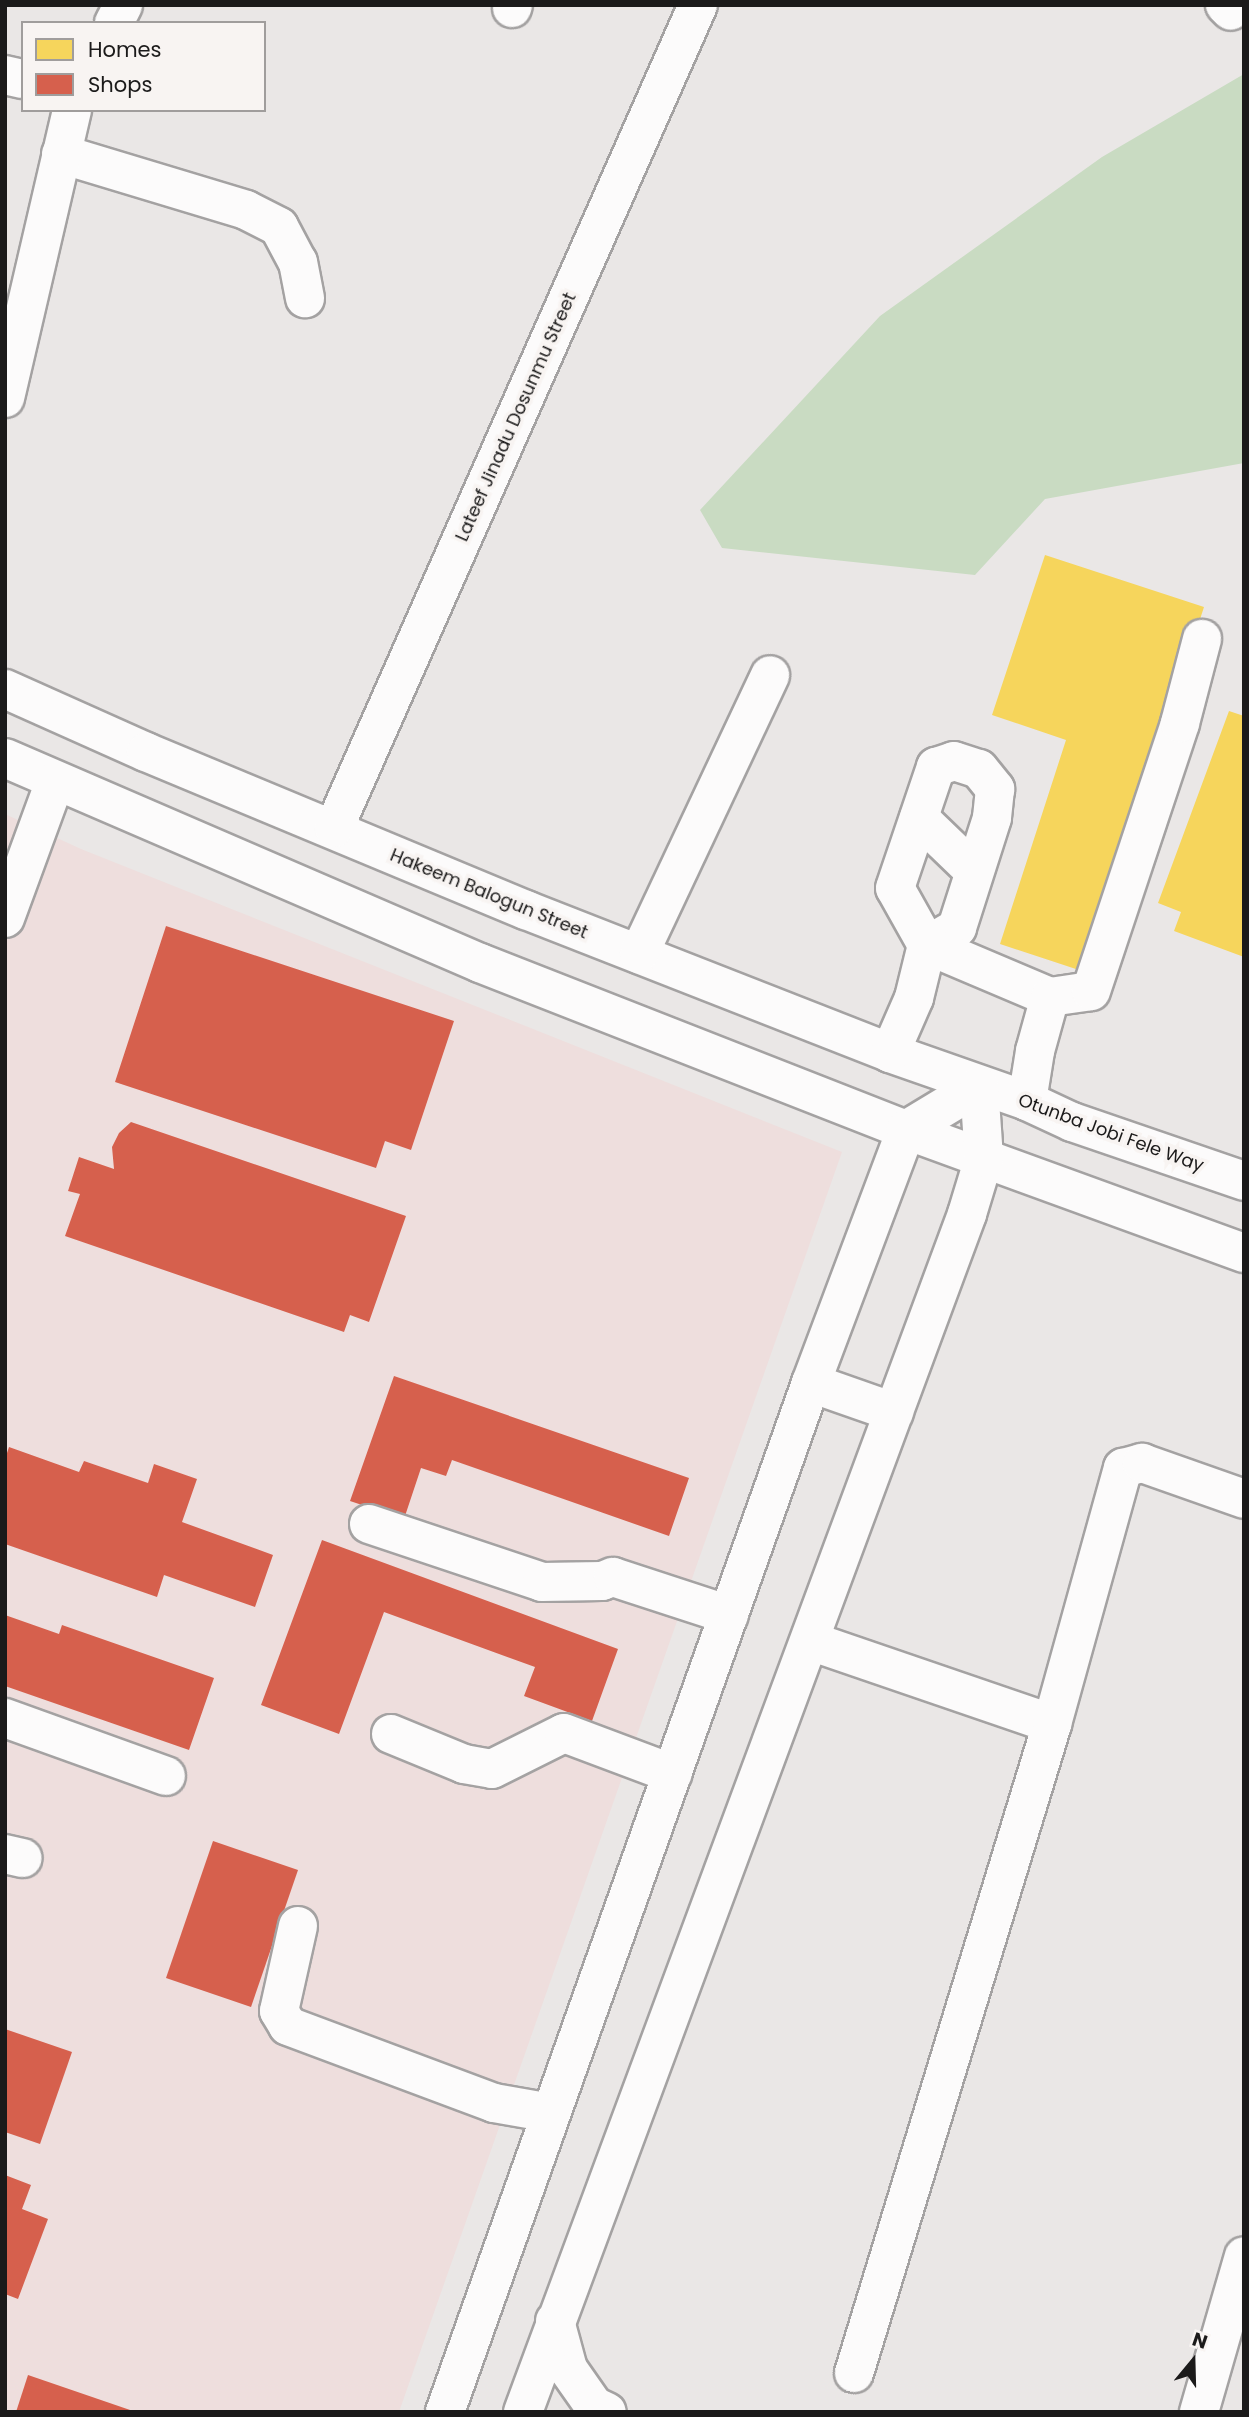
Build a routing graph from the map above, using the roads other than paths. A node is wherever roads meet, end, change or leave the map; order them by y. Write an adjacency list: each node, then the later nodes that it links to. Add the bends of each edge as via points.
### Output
1 (123, 5): 3 (street)
2 (698, 5): 14 (street, Lateef Jinadu Dosunmu Street)
3 (115, 21)
4 (72, 112): 5 (street)
5 (61, 154): 6 (street, via 246,210 279,227 298,262); 7 (street)
6 (305, 299)
7 (5, 398)
8 (1202, 639): 19 (street, via 1180,723 1091,991)
9 (770, 675): 18 (street)
10 (5, 689): 14 (street, Hakeem Balogun Street)
11 (5, 758): 12 (street)
12 (55, 780): 16 (street); 23 (street, via 480,962)
13 (919, 818): 15 (street); 15 (street, via 936,767 954,761 979,769 995,789 992,818); 17 (street, via 895,888)
14 (334, 828): 18 (street, Hakeem Balogun Street)
15 (974, 871): 17 (street, via 957,928)
16 (5, 918)
17 (927, 945): 19 (street); 20 (street, via 914,998)
18 (639, 954): 20 (street, Hakeem Balogun Street)
19 (1050, 997): 22 (street)
20 (891, 1053): 21 (street, Hakeem Balogun Street)
21 (979, 1086): 22 (street, Otunba Jobi Fele Way); 23 (street); 24 (street)
22 (1027, 1101): 25 (street, Otunba Jobi Fele Way, via 1072,1122)
23 (906, 1130): 24 (street); 27 (street)
24 (984, 1158): 26 (street); 28 (street)
25 (1244, 1181)
26 (1244, 1253)
27 (811, 1383): 28 (street); 31 (street)
28 (894, 1412): 32 (street)
29 (1244, 1499): 34 (street, via 1142,1463 1122,1468)
30 (369, 1524): 31 (street, via 542,1582 613,1577)
31 (729, 1615): 36 (street)
32 (810, 1641): 34 (street); 41 (street)
33 (5, 1718): 37 (street)
34 (1052, 1724): 42 (street)
35 (391, 1734): 36 (street, via 464,1764 492,1769 564,1733)
36 (673, 1774): 39 (street)
37 (166, 1776)
38 (298, 1926): 39 (street, via 279,2011 288,2026 494,2102)
39 (551, 2113): 43 (street)
40 (1244, 2256): 46 (street)
41 (555, 2321): 44 (street); 45 (street, via 568,2369 594,2406)
42 (854, 2373)
43 (445, 2412)
44 (523, 2412)
45 (607, 2412)
46 (1199, 2412)

